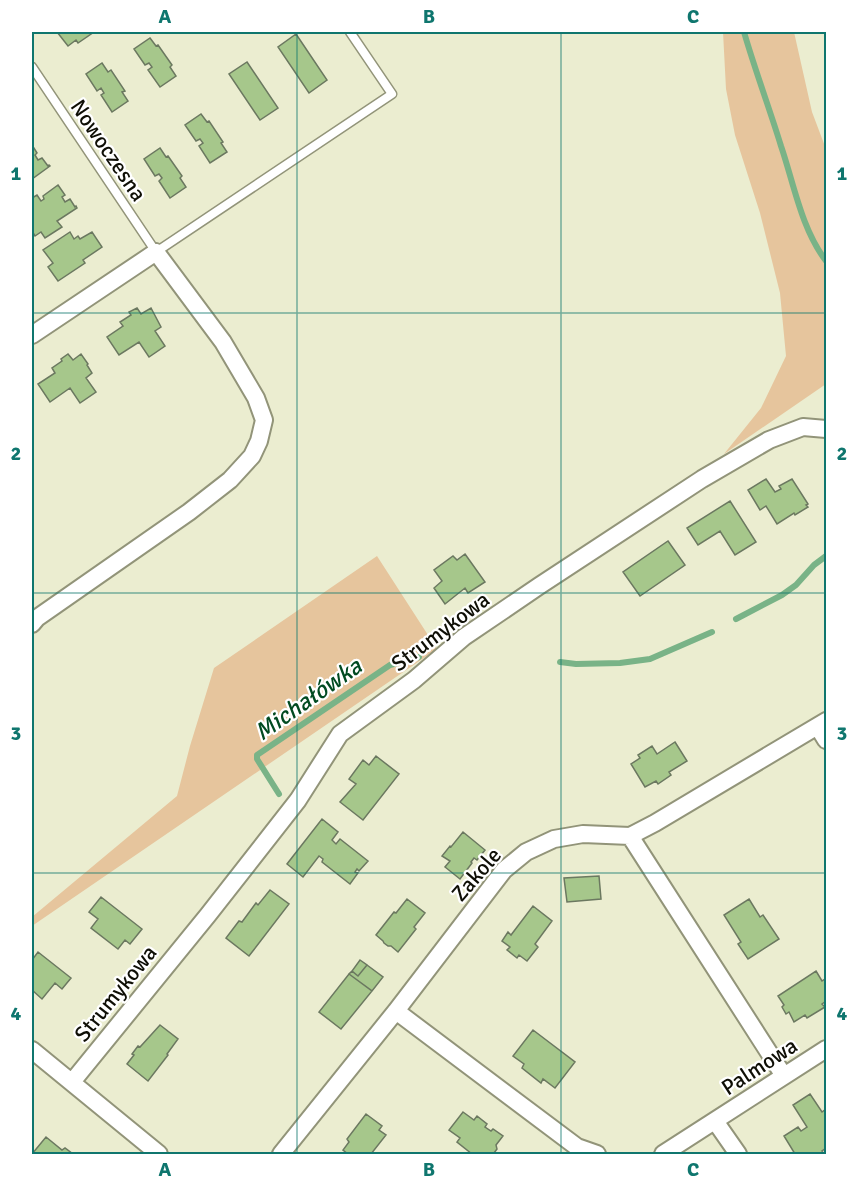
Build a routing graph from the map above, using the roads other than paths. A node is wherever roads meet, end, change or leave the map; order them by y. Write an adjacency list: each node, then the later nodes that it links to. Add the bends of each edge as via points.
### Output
1 (350, 32): 3 (lane, via 392,94)
2 (32, 67): 3 (lane, Nowoczesna)
3 (156, 252): 4 (street); 6 (street, via 223,342 256,398 264,420 259,441 252,456 230,480)
4 (32, 335)
5 (826, 429): 13 (street, Strumykowa, via 803,427 769,440 702,479 464,638 340,734 298,800)
6 (32, 624)
7 (824, 729): 8 (street)
8 (630, 836): 9 (street, Zakole, via 583,834 554,839 526,852 504,870); 12 (street)
9 (396, 1011): 16 (street, Zakole); 17 (street, via 577,1147)
10 (826, 1048): 12 (street, Palmowa)
11 (32, 1050): 13 (street)
12 (784, 1076): 14 (street, Palmowa)
13 (72, 1082): 15 (street)
14 (715, 1121): 18 (street, Palmowa); 19 (street, Palmowa)
15 (159, 1155)
16 (281, 1155)
17 (597, 1155)
18 (663, 1155)
19 (738, 1155)

